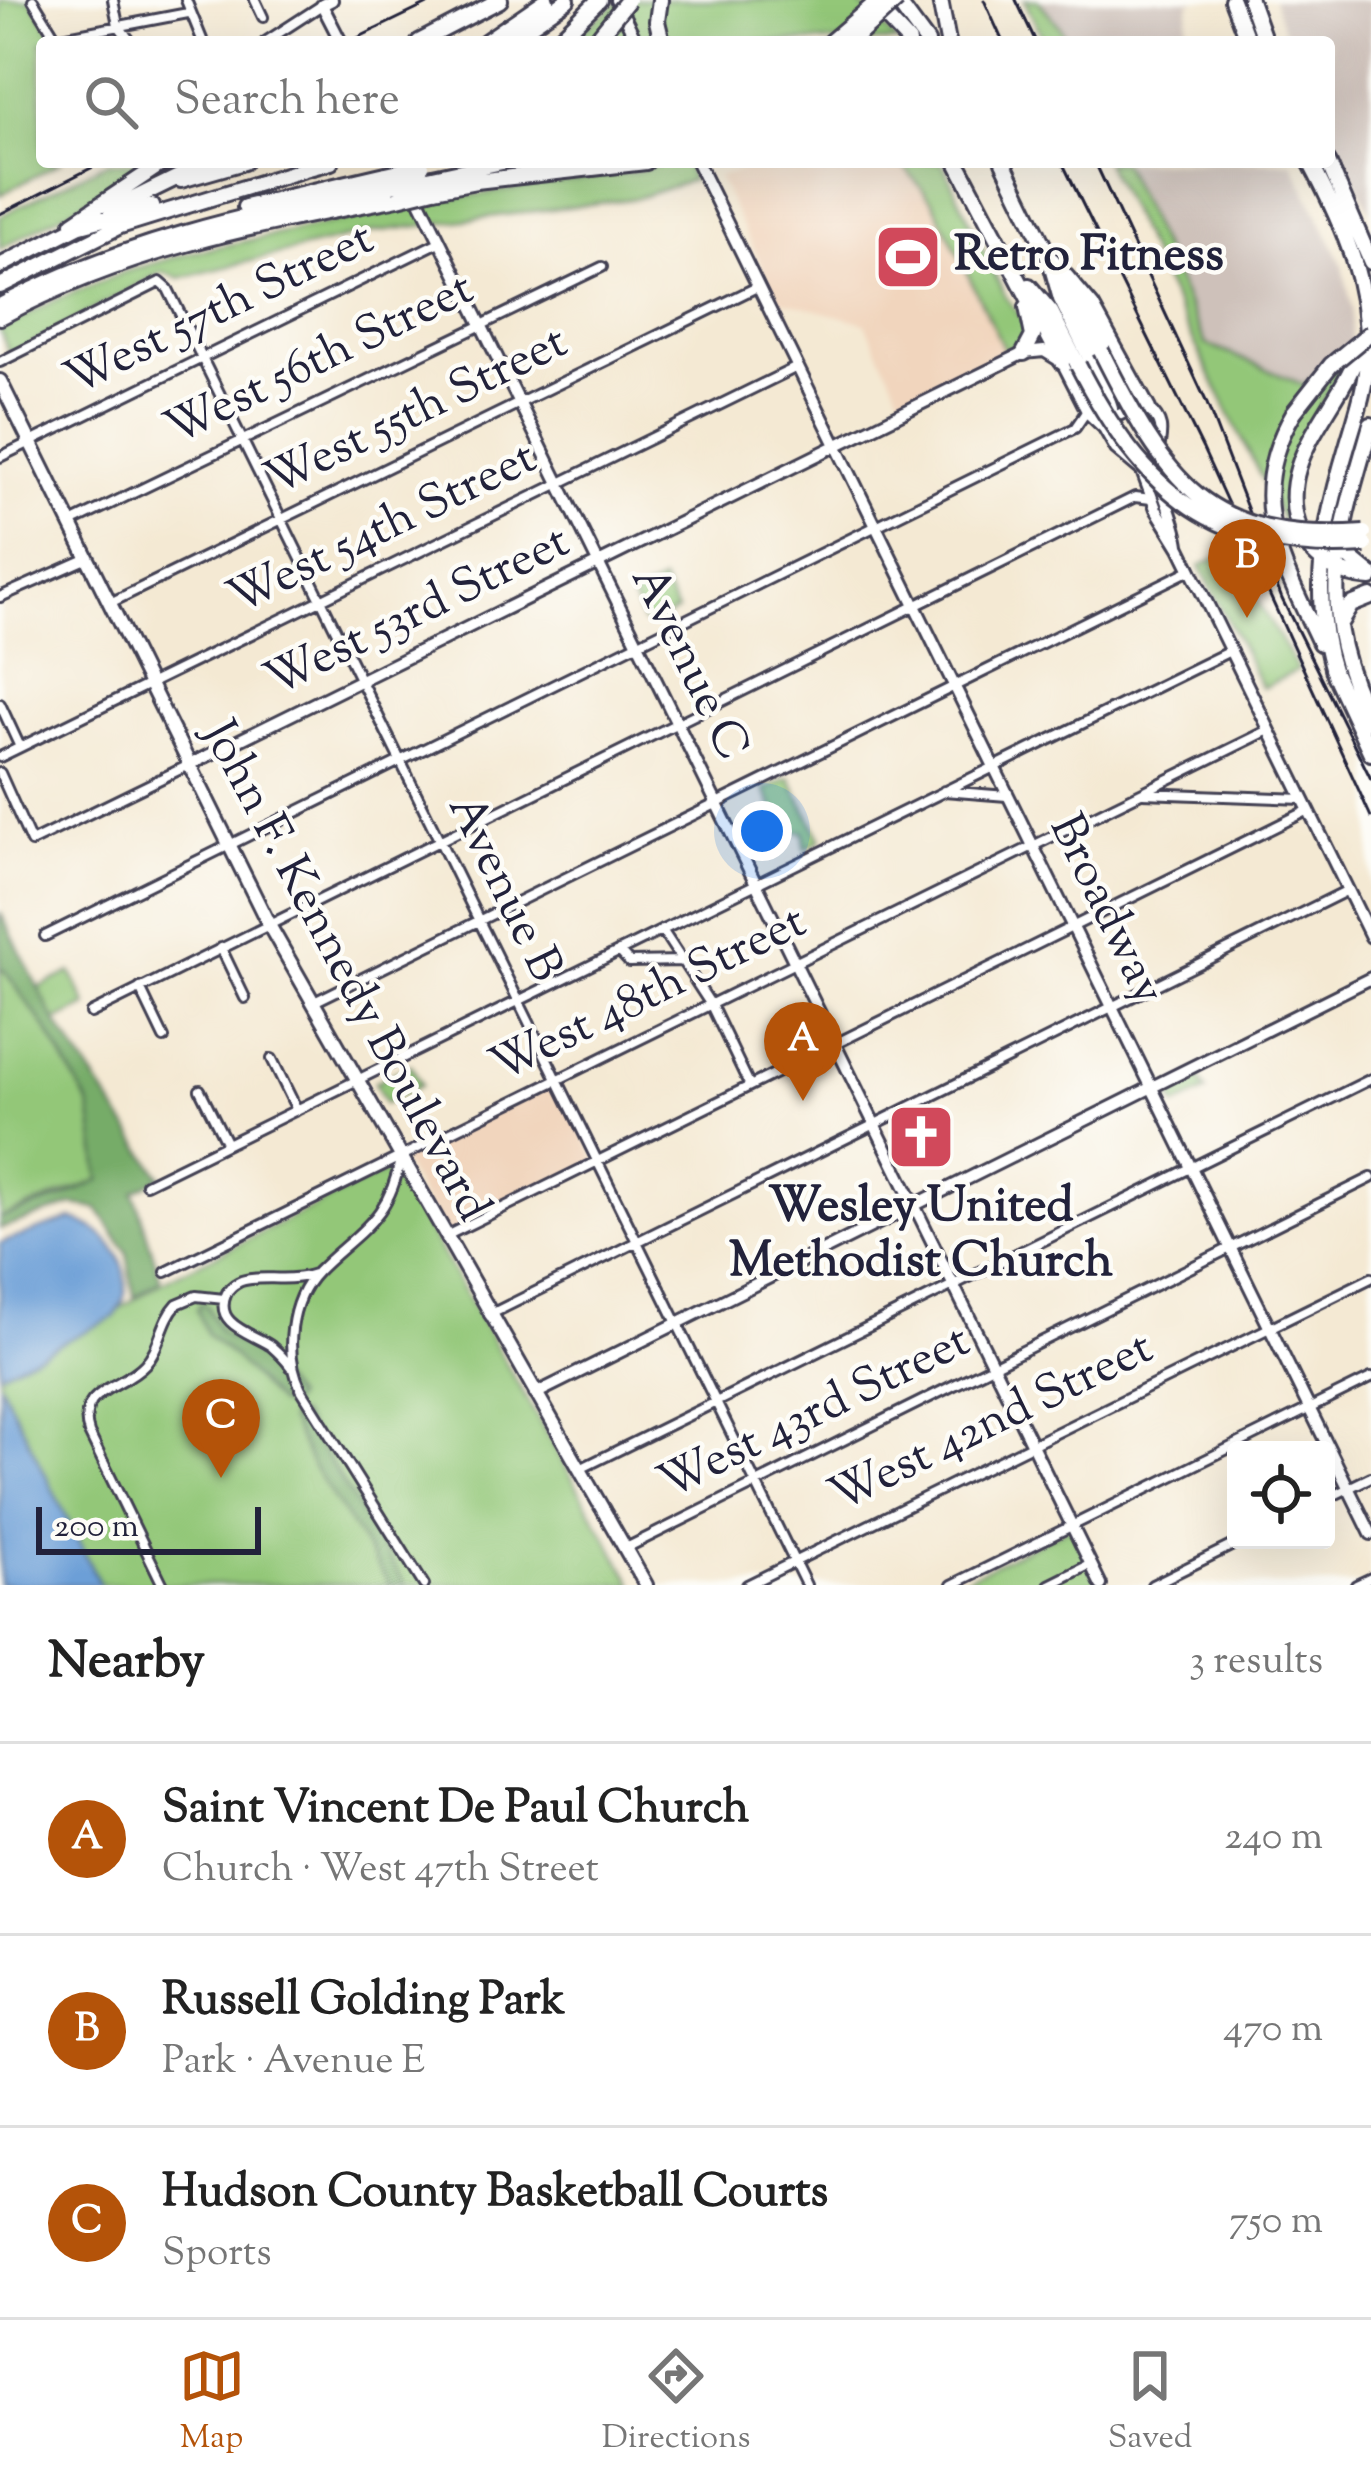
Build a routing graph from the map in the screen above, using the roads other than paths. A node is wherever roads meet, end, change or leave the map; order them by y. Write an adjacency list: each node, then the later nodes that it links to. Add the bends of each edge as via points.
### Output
1 (33, 0): 23 (street)
2 (113, 0): 21 (street)
3 (186, 0): 19 (street)
4 (255, 0): 20 (street)
5 (500, 0): 29 (highway)
6 (547, 0): 30 (highway)
7 (567, 0): 31 (highway)
8 (599, 0): 32 (highway)
9 (616, 0): 34 (street)
10 (628, 0): 33 (highway, bridge)
11 (660, 0): 35 (highway)
12 (879, 0): 18 (highway, bridge)
13 (896, 0): 18 (highway, bridge); 38 (highway)
14 (940, 0): 39 (highway)
15 (1264, 0): 22 (highway)
16 (1238, 2): 22 (highway); 40 (highway)
17 (327, 3): 27 (street); 28 (street)
18 (869, 12): 36 (highway); 37 (highway)
19 (188, 13): 21 (street); 26 (street)
20 (263, 17)
21 (118, 25): 24 (street); 25 (street)
22 (1258, 26): 41 (highway)
23 (56, 36)
24 (74, 36)
25 (126, 36)
26 (199, 36)
27 (275, 36)
28 (339, 36)
29 (430, 36)
30 (494, 36)
31 (515, 36)
32 (562, 36)
33 (599, 36)
34 (634, 36)
35 (661, 36)
36 (838, 36)
37 (901, 36)
38 (923, 36)
39 (946, 36)
40 (1246, 36)
41 (1262, 36)
42 (155, 168): 66 (highway)
43 (198, 168): 60 (highway)
44 (223, 168): 60 (highway)
45 (309, 168): 56 (highway)
46 (404, 168): 65 (street, Avenue C)
47 (466, 168): 57 (highway)
48 (531, 168): 58 (highway)
49 (592, 168): 58 (highway)
50 (700, 168): 73 (street, Broadway)
51 (960, 168): 62 (highway)
52 (971, 168): 62 (highway)
53 (1004, 168): 67 (highway)
54 (1313, 168): 76 (highway, via 1353,249)
55 (1331, 168): 59 (highway)
56 (305, 169): 63 (highway); 72 (highway, via 120,226)
57 (430, 174): 58 (highway); 61 (highway, bridge); 61 (highway, bridge)
58 (476, 181)
59 (1338, 181): 64 (highway); 68 (highway)
60 (171, 183): 63 (highway)
61 (392, 186): 75 (highway, via 171,245); 75 (highway, via 149,241)
62 (973, 188): 71 (highway)
63 (81, 225): 66 (highway)
64 (1371, 227)
65 (439, 242): 77 (street, Avenue C); 80 (street, West 57th Street)
66 (45, 243): 69 (highway)
67 (1049, 256): 74 (highway); 87 (highway, via 1092,307); 107 (highway, bridge, via 1151,446 1178,478 1208,504 1265,528)
68 (1371, 262)
69 (0, 266)
70 (602, 267): 77 (street, West 56th Street)
71 (1018, 273): 74 (highway); 79 (highway, via 1033,330); 82 (highway, via 1047,305)
72 (0, 286)
73 (757, 287): 83 (street, Broadway); 86 (street, West 55th Street)
74 (1060, 299): 84 (highway)
75 (3, 310)
76 (1366, 315): 104 (highway, via 1354,364 1295,472); 106 (highway, via 1364,383)
77 (482, 322): 86 (street, Avenue C); 91 (street, West 56th Street)
78 (1371, 332): 123 (highway, bridge, via 1294,412 1271,466 1270,521 1282,560)
79 (1024, 353): 82 (street, via 1044,351); 95 (street, West 53rd Street)
80 (204, 359): 81 (street, Avenue B, via 160,282); 91 (street, Avenue B); 94 (street, West 57th Street)
81 (0, 362)
82 (1070, 363): 88 (street); 107 (highway, bridge, via 1131,452 1200,513 1262,540)
83 (797, 367): 95 (street, Broadway); 98 (street, West 54th Street)
84 (1101, 380): 87 (highway, via 1119,402); 90 (highway)
85 (0, 381): 94 (main road, John F. Kennedy Boulevard)
86 (521, 401): 98 (street, Avenue C); 101 (street, West 55th Street)
87 (1142, 409): 90 (street); 92 (street, via 1160,421)
88 (1086, 410): 90 (street); 103 (street, via 1075,428)
89 (1371, 425): 99 (highway)
90 (1109, 427): 96 (street)
91 (242, 439): 101 (street, Avenue B); 102 (street, West 56th Street)
92 (1161, 440): 96 (street, via 1149,454); 108 (street, via 1156,465)
93 (1371, 442): 99 (highway)
94 (32, 443): 97 (street, West 57th Street); 102 (main road, John F. Kennedy Boulevard)
95 (836, 446): 103 (street, Broadway); 111 (street, West 53rd Street)
96 (1126, 455): 100 (street, via 1142,471)
97 (0, 457)
98 (560, 483): 111 (street, Avenue C); 117 (street, West 54th Street)
99 (1353, 486): 105 (highway)
100 (1151, 499): 108 (street); 119 (street, via 1135,497)
101 (282, 519): 117 (street, Avenue B); 118 (street, West 55th Street)
102 (70, 523): 109 (main road, John F. Kennedy Boulevard)
103 (875, 526): 119 (street, Broadway); 121 (street)
104 (1298, 526): 106 (highway); 110 (highway)
105 (1341, 527): 106 (highway); 112 (highway); 114 (highway, via 1349,557)
106 (1323, 533): 110 (highway)
107 (1368, 540)
108 (1180, 548): 113 (street)
109 (88, 558): 115 (street); 118 (main road, John F. Kennedy Boulevard)
110 (1320, 559): 112 (highway); 123 (highway, via 1320,611)
111 (598, 563): 121 (street, Avenue C); 124 (street, West 53rd Street)
112 (1335, 569): 114 (highway); 120 (highway)
113 (1190, 570): 122 (street); 126 (street)
114 (1371, 577)
115 (0, 597)
116 (1371, 597): 120 (highway, via 1351,604)
117 (322, 600): 124 (street, Avenue B); 125 (street, West 54th Street)
118 (110, 603): 125 (main road, John F. Kennedy Boulevard)
119 (915, 606): 126 (street, Broadway); 129 (street)
120 (1338, 628): 128 (highway)
121 (640, 644): 129 (street, Avenue C); 134 (street)
122 (1230, 651): 130 (street); 136 (street)
123 (1336, 677): 132 (highway)
124 (363, 682): 134 (street, Avenue B); 135 (street, West 53rd Street)
125 (150, 683): 131 (street, West 54th Street); 135 (main road, John F. Kennedy Boulevard)
126 (955, 686): 136 (street, Broadway); 141 (street)
127 (0, 704): 131 (street)
128 (1371, 722)
129 (678, 723): 141 (street, Avenue C); 143 (street)
130 (1269, 730): 139 (street, West 48th Street); 142 (street)
131 (20, 747): 133 (street, West 54th Street)
132 (1371, 753)
133 (0, 757)
134 (401, 761): 143 (street, Avenue B); 144 (street)
135 (189, 765): 137 (street, West 53rd Street, via 31,842); 144 (main road, John F. Kennedy Boulevard)
136 (994, 766): 138 (street); 140 (street, Broadway)
137 (1, 779)
138 (943, 791): 140 (street); 146 (street)
139 (1141, 793): 142 (street); 145 (street, West 48th Street)
140 (1009, 796): 145 (street, Broadway)
141 (717, 805): 146 (street, Avenue C); 148 (street)
142 (1306, 805): 147 (street); 150 (street)
143 (440, 841): 148 (street, Avenue B); 149 (street)
144 (230, 845): 149 (main road, John F. Kennedy Boulevard); 152 (street)
145 (1033, 845): 150 (street, Broadway); 157 (street, West 48th Street)
146 (756, 884): 151 (street); 157 (street, Avenue C)
147 (1348, 890): 153 (street); 164 (street)
148 (479, 922): 161 (street, Avenue B); 162 (street)
149 (269, 925): 154 (street); 162 (main road, John F. Kennedy Boulevard)
150 (1073, 927): 164 (street, Broadway); 167 (street)
151 (662, 930): 155 (street); 156 (street)
152 (45, 936)
153 (1371, 937)
154 (221, 949): 159 (street); 160 (street)
155 (619, 950): 156 (street, via 629,962); 161 (street)
156 (683, 961): 163 (street)
157 (796, 965): 163 (street, West 48th Street); 167 (street, Avenue C)
158 (1371, 978): 173 (street)
159 (140, 988): 165 (street); 166 (street)
160 (245, 998)
161 (517, 1001): 170 (street); 171 (street, Avenue B)
162 (313, 1002): 170 (main road, John F. Kennedy Boulevard)
163 (711, 1005): 171 (street, West 48th Street); 172 (street)
164 (1112, 1008): 173 (street, Broadway); 176 (street)
165 (91, 1012)
166 (164, 1038)
167 (836, 1045): 172 (street); 176 (street, Avenue C)
168 (272, 1059): 175 (street)
169 (1371, 1079): 180 (street)
170 (356, 1080): 175 (street); 178 (main road, John F. Kennedy Boulevard)
171 (557, 1082): 178 (street, West 48th Street); 179 (street, Avenue B)
172 (750, 1086): 179 (street)
173 (1151, 1087): 180 (street, Broadway); 183 (street)
174 (200, 1090): 177 (street)
175 (297, 1109): 177 (street)
176 (875, 1125): 183 (street, Avenue C); 185 (street)
177 (227, 1144): 182 (street)
178 (400, 1158): 184 (main road, John F. Kennedy Boulevard); 187 (street, West 48th Street); 188 (street, via 378,1214)
179 (597, 1162): 184 (street); 185 (street, Avenue B)
180 (1191, 1168): 186 (street, Broadway); 190 (street)
181 (1371, 1178): 186 (street, West 43rd Street)
182 (146, 1184)
183 (914, 1204): 190 (street, Avenue C); 193 (street)
184 (445, 1237): 192 (main road, John F. Kennedy Boulevard)
185 (636, 1240): 192 (street); 193 (street, Avenue B)
186 (1230, 1248): 194 (street, Broadway); 195 (street, West 43rd Street)
187 (166, 1272)
188 (315, 1274): 191 (street, via 244,1280); 196 (street, via 295,1316)
189 (1371, 1278): 194 (street, West 42nd Street)
190 (954, 1286): 195 (street, Avenue C); 199 (street)
191 (224, 1299): 196 (street, via 232,1324 271,1346); 214 (street, via 177,1304 146,1363 86,1410 88,1433)
192 (489, 1315): 198 (main road, John F. Kennedy Boulevard)
193 (676, 1323): 198 (street); 199 (street, Avenue B)
194 (1270, 1328): 200 (street, Broadway); 201 (street, West 42nd Street)
195 (993, 1365): 201 (street, Avenue C); 204 (street, West 43rd Street)
196 (293, 1371): 215 (street)
197 (1371, 1378): 200 (street)
198 (535, 1394): 202 (main road, John F. Kennedy Boulevard)
199 (716, 1403): 202 (street); 204 (street, Avenue B)
200 (1309, 1408): 205 (street, Broadway); 207 (street)
201 (1032, 1444): 207 (street, Avenue C); 211 (street, West 42nd Street)
202 (579, 1470): 210 (main road, John F. Kennedy Boulevard)
203 (1371, 1477): 205 (street)
204 (756, 1484): 210 (street, West 43rd Street); 211 (street, Avenue B)
205 (1348, 1488): 206 (street); 208 (street, Broadway)
206 (1335, 1494)
207 (1072, 1526): 212 (street, Avenue C); 219 (street)
208 (1371, 1534)
209 (1227, 1548): 222 (street)
210 (625, 1549): 216 (main road, John F. Kennedy Boulevard)
211 (794, 1560): 217 (street, West 42nd Street); 218 (street, Avenue B)
212 (1091, 1564): 220 (street); 221 (street, Avenue C)
213 (1371, 1578): 223 (street)
214 (164, 1585)
215 (424, 1585)
216 (646, 1585)
217 (747, 1585)
218 (806, 1585)
219 (952, 1585)
220 (1049, 1585)
221 (1101, 1585)
222 (1152, 1585)
223 (1356, 1585)

